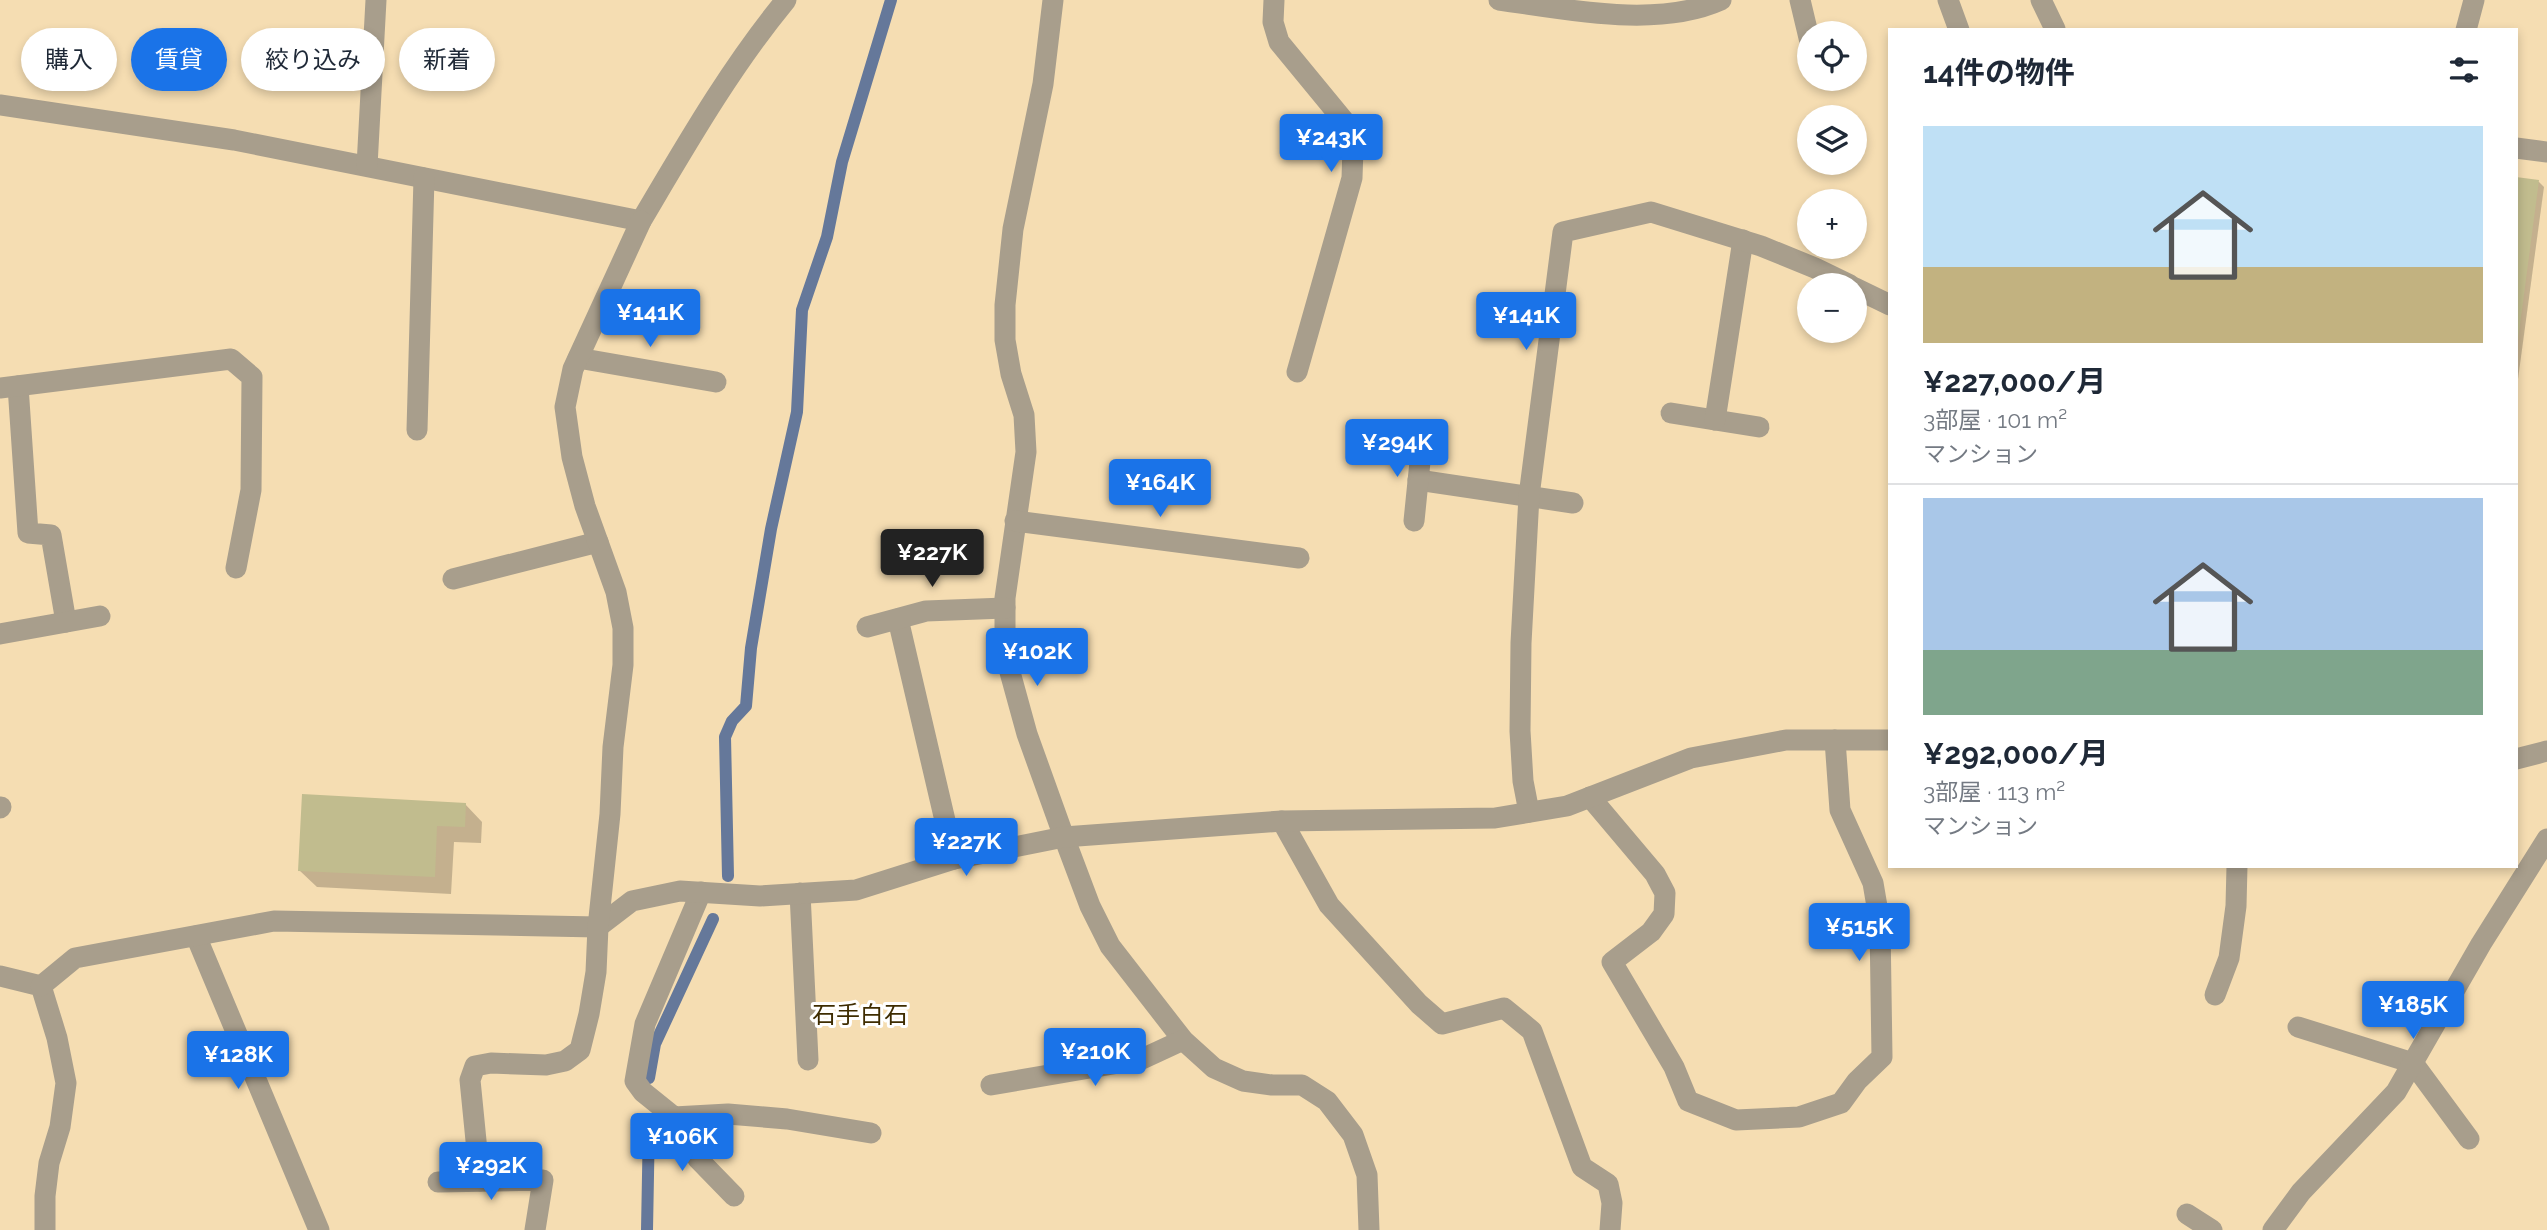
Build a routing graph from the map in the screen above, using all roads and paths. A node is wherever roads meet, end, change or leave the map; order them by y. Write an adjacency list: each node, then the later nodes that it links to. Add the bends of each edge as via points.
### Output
1 (376, 0): 18 (street)
2 (786, 0): 20 (street, via 717,94)
3 (1053, 0): 37 (street, via 1043,84 1013,229 1005,305 1005,340 1024,415 1026,452)
4 (1274, 0): 26 (street, via 1273,22 1279,42 1344,121 1353,148 1349,189)
5 (1499, 0): 6 (street, via 1599,13 1659,14)
6 (1721, 0)
7 (1800, 0): 11 (street)
8 (1948, 0): 12 (street)
9 (2041, 0): 13 (street)
10 (2474, 0): 14 (street)
11 (1805, 21)
12 (1958, 28)
13 (2055, 28)
14 (2467, 28)
15 (0, 106): 18 (street, via 234,140)
16 (2518, 148): 17 (street)
17 (2547, 152)
18 (367, 166): 19 (street)
19 (424, 177): 20 (street); 32 (street)
20 (641, 220): 25 (street)
21 (1743, 240): 22 (street); 30 (street); 35 (street, via 1651,212 1563,232)
22 (1825, 273)
23 (1867, 294): 24 (street)
24 (1888, 304)
25 (578, 358): 27 (street); 39 (street, via 565,407 572,457)
26 (1297, 372)
27 (716, 382)
28 (9, 387): 41 (street, via 231,359 253,377 251,490); 46 (street, via 27,533 51,535)
29 (1671, 413): 30 (street)
30 (1715, 420): 31 (street)
31 (1759, 427)
32 (417, 430)
33 (1422, 442): 34 (street)
34 (1418, 480): 35 (street); 38 (street)
35 (1529, 496): 36 (street); 54 (street, via 1520,719)
36 (1573, 503)
37 (1015, 521): 40 (street); 43 (street)
38 (1414, 521)
39 (598, 542): 42 (street); 62 (street, via 623,628)
40 (1299, 558)
41 (236, 568)
42 (453, 579)
43 (1005, 608): 45 (street, via 926,611); 56 (street, via 1005,654 1027,734)
44 (100, 616): 46 (street)
45 (898, 619): 47 (street); 58 (street)
46 (66, 622): 48 (street)
47 (867, 627)
48 (0, 634)
49 (1835, 740): 50 (street); 53 (street, via 1786,740 1690,758); 53 (street, via 1840,810 1873,883 1880,924 1882,1057 1841,1103 1799,1117 1736,1120 1688,1101 1674,1067 1612,962 1651,932 1664,914 1665,893 1655,874)
50 (1888, 740)
51 (2547, 751): 52 (street)
52 (2518, 758)
53 (1590, 797): 54 (street)
54 (1529, 812): 55 (street, via 1495,818)
55 (1282, 821): 56 (street); 83 (street, via 1329,905 1442,1024 1504,1008 1532,1031 1582,1167 1608,1185)
56 (1064, 837): 58 (street); 68 (street, via 1110,946)
57 (2547, 839): 70 (street)
58 (954, 859): 61 (street, via 856,890)
59 (2237, 868): 66 (street, via 2229,958)
60 (701, 892): 61 (street); 62 (street, via 680,891 632,901); 72 (street, via 645,1024 635,1081)
61 (800, 893): 69 (street)
62 (598, 927): 63 (street, via 274,921); 75 (street, via 596,972 580,1050 565,1061 546,1065 475,1066 470,1080)
63 (196, 936): 65 (street, via 75,958); 80 (street)
64 (0, 976): 65 (street)
65 (41, 986): 79 (street, via 66,1083 45,1196)
66 (2215, 995)
67 (2298, 1027): 70 (street)
68 (1183, 1040): 71 (street, via 1142,1059); 82 (street, via 1214,1068 1243,1081 1302,1085 1327,1101 1353,1135 1367,1175)
69 (808, 1060)
70 (2413, 1063): 74 (street); 85 (street, via 2396,1092 2301,1192)
71 (991, 1085)
72 (669, 1113): 73 (street, via 787,1119); 77 (street, via 698,1159)
73 (871, 1133)
74 (2469, 1139)
75 (480, 1181): 76 (street); 81 (street, via 543,1180)
76 (438, 1182)
77 (734, 1196)
78 (2187, 1214): 84 (street)
79 (45, 1230)
80 (319, 1230)
81 (535, 1230)
82 (1369, 1230)
83 (1610, 1230)
84 (2212, 1230)
85 (2273, 1230)

